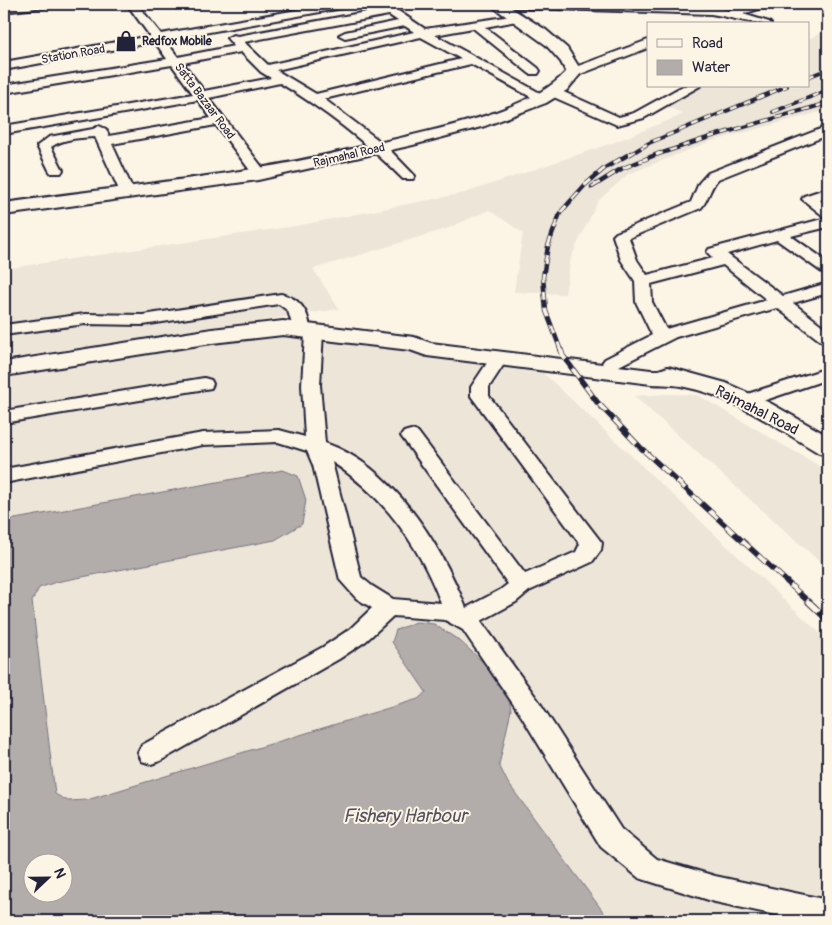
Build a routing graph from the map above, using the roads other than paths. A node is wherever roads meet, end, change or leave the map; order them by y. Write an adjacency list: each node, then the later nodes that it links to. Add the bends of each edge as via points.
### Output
1 (44, 4): 10 (street)
2 (132, 4): 21 (street, Satta Bazaar Road)
3 (348, 4): 18 (street, Station Road)
4 (496, 4): 8 (street); 13 (main road)
5 (685, 4): 8 (street)
6 (702, 4): 11 (street)
7 (758, 4): 12 (street)
8 (655, 6): 11 (street)
9 (386, 7): 14 (street); 22 (street)
10 (4, 9)
11 (711, 11): 12 (street)
12 (732, 14): 15 (street); 16 (street)
13 (518, 18): 17 (street); 29 (main road, via 563,52)
14 (407, 22): 19 (street); 20 (street)
15 (710, 22)
16 (758, 22)
17 (476, 24): 19 (street); 28 (street)
18 (220, 27): 21 (street, Station Road); 22 (street)
19 (423, 33): 24 (street); 27 (street)
20 (345, 35)
21 (158, 38): 25 (street, Satta Bazaar Road); 26 (street, Station Road)
22 (238, 44): 25 (street); 27 (street)
23 (647, 44): 29 (street)
24 (471, 60): 33 (street); 35 (street)
25 (175, 61): 32 (street); 34 (street, Satta Bazaar Road)
26 (4, 66)
27 (265, 69): 30 (street)
28 (534, 71)
29 (574, 72): 33 (main road, Rajmahal Road, via 567,82)
30 (283, 79): 34 (street); 35 (street)
31 (690, 88): 33 (street, via 621,121)
32 (4, 89)
33 (548, 95): 41 (main road, Rajmahal Road, via 452,132)
34 (201, 96): 36 (street); 37 (street, Satta Bazaar Road)
35 (314, 98): 41 (street)
36 (92, 114): 38 (street); 40 (street)
37 (219, 120): 40 (street); 43 (street, Satta Bazaar Road)
38 (4, 130)
39 (828, 130): 53 (street, via 713,176 703,186 696,206 621,236 629,260)
40 (102, 136): 42 (street, via 54,139 46,143 44,146); 45 (street)
41 (380, 148): 43 (main road, Rajmahal Road); 44 (street)
42 (56, 170)
43 (260, 174): 45 (main road, Rajmahal Road)
44 (408, 176)
45 (127, 192): 47 (main road, Rajmahal Road)
46 (828, 192): 48 (street, via 809,199)
47 (4, 209)
48 (828, 214)
49 (828, 222): 50 (street)
50 (779, 235): 51 (street, via 715,252); 52 (street)
51 (725, 260): 53 (street); 55 (street)
52 (828, 269)
53 (643, 281): 58 (street, via 644,302)
54 (828, 288): 55 (street)
55 (781, 301): 58 (street); 59 (street)
56 (4, 330): 57 (street, via 85,319 143,320 281,298 293,305)
57 (307, 331): 60 (main road, Rajmahal Road); 63 (main road, Rajmahal Road, via 283,328 232,333); 71 (street)
58 (662, 337): 62 (street)
59 (828, 338)
60 (414, 344): 61 (main road, Rajmahal Road, via 427,350); 62 (main road, Rajmahal Road, via 428,341)
61 (499, 358): 65 (main road, Rajmahal Road); 73 (street, via 480,387 480,396 591,543 584,557)
62 (611, 363): 65 (main road, Rajmahal Road, via 654,369)
63 (4, 369)
64 (828, 373): 67 (street)
65 (684, 379): 67 (main road, Rajmahal Road, via 717,388)
66 (204, 384): 68 (street)
67 (745, 401): 70 (main road, Rajmahal Road)
68 (4, 417)
69 (411, 436): 73 (street)
70 (820, 443)
71 (315, 447): 72 (street, via 279,436 203,439); 74 (street, via 323,465 351,580 364,592); 75 (street, via 331,452 367,478 405,515 431,553)
72 (4, 476)
73 (521, 586): 75 (street, via 508,596)
74 (404, 608): 75 (street, via 448,612); 76 (street, via 331,653)
75 (461, 618): 77 (street, via 471,624 531,710 611,838 649,869 716,889)
76 (151, 753)
77 (828, 912)

